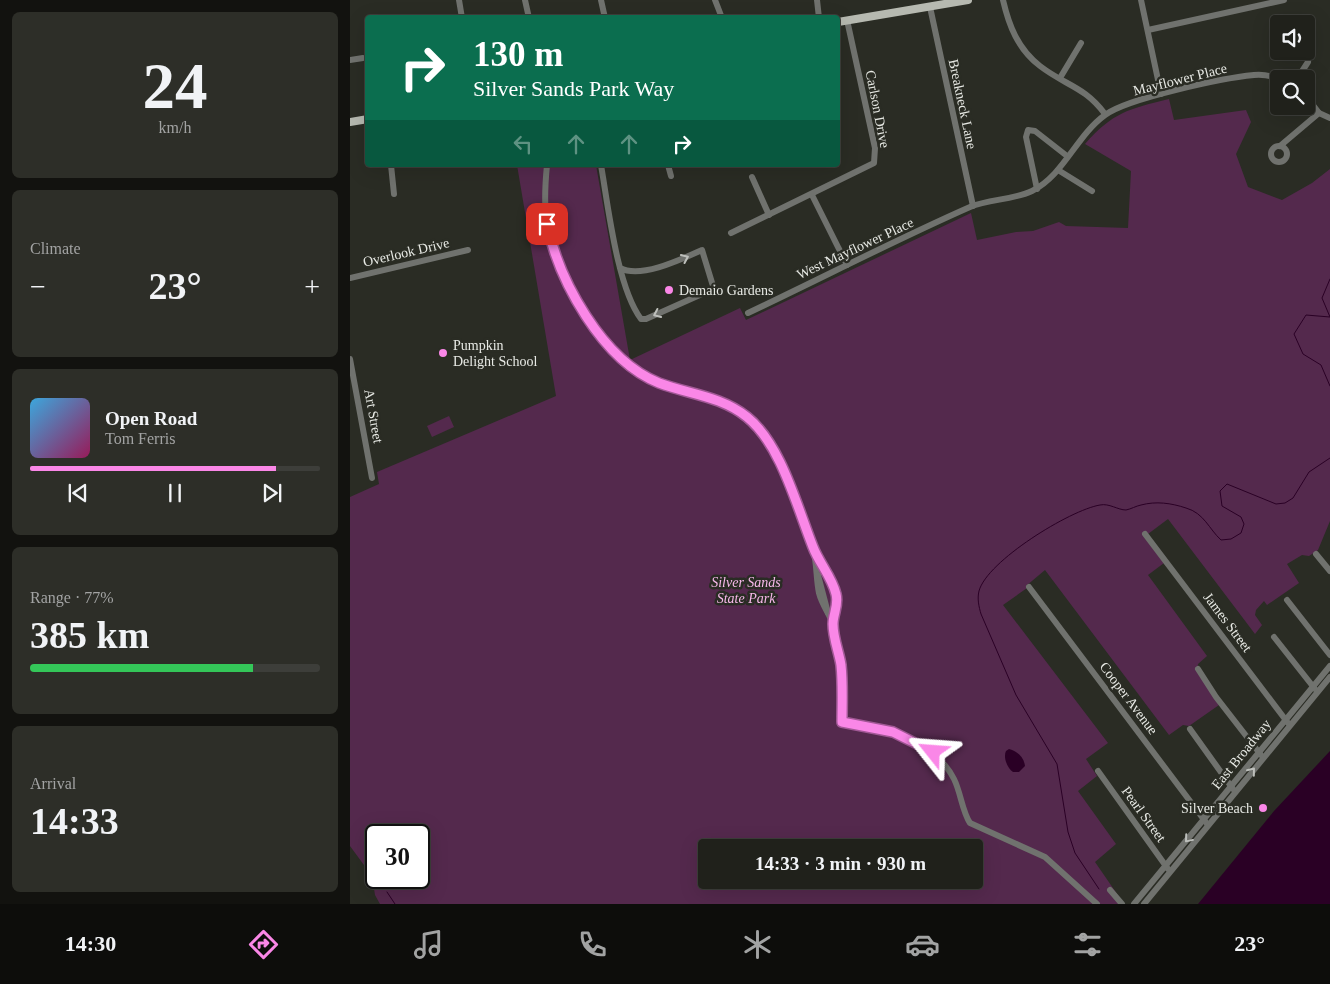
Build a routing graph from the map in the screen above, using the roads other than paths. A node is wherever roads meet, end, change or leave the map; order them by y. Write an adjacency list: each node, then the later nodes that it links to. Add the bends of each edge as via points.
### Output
1 (459, 0): 11 (street)
2 (525, 0): 12 (street)
3 (601, 0): 13 (street)
4 (715, 0): 14 (street)
5 (817, 0): 15 (street)
6 (968, 0): 10 (main road)
7 (1003, 0): 25 (street, via 1011,30 1021,46 1041,67)
8 (1141, 0): 18 (street)
9 (1284, 0): 18 (street)
10 (930, 7): 16 (main road); 46 (street, Breakneck Lane)
11 (462, 15)
12 (528, 15)
13 (604, 15)
14 (721, 15)
15 (819, 15)
16 (847, 20): 17 (main road); 45 (street, Carlson Drive, via 876,148 874,163)
17 (840, 22)
18 (1148, 30): 26 (street)
19 (1081, 43): 25 (street)
20 (363, 58): 21 (street)
21 (350, 60)
22 (1308, 62): 23 (street)
23 (1303, 70)
24 (1270, 77): 26 (street, Mayflower Place, via 1254,75)
25 (1060, 78): 29 (street, via 1081,89)
26 (1161, 94): 29 (street, Mayflower Place)
27 (1315, 108): 28 (street)
28 (1319, 113): 30 (street); 33 (street)
29 (1105, 114): 34 (street, Mayflower Place)
30 (1330, 118)
31 (365, 120): 32 (main road)
32 (350, 122)
33 (1280, 146)
34 (1067, 156): 39 (street, Mayflower Place); 42 (street, via 1028,130 1026,137)
35 (391, 167): 44 (street)
36 (547, 167): 57 (street, via 545,206 550,240 568,282 594,327 608,345 635,369 657,382 724,403 755,424 770,444 783,471)
37 (601, 167): 51 (street)
38 (669, 167): 40 (street)
39 (1058, 170): 42 (street, Mayflower Place); 43 (street)
40 (671, 176)
41 (752, 177): 47 (street)
42 (1037, 188): 46 (street, Mayflower Place, via 1022,195)
43 (1092, 191)
44 (394, 194)
45 (812, 195): 47 (street, Carlson Drive); 50 (street)
46 (973, 206): 50 (street, West Mayflower Place)
47 (768, 215): 48 (street, Carlson Drive)
48 (731, 233)
49 (468, 250): 52 (street, Overlook Drive)
50 (847, 265): 53 (street, West Mayflower Place)
51 (620, 268): 51 (street, one-way to 51, via 627,272 661,267 702,250 713,282 710,290 643,320 638,315)
52 (350, 278)
53 (748, 313)
54 (350, 359): 55 (street, Art Street)
55 (372, 478)
56 (1145, 534): 69 (street, James Street)
57 (814, 549): 62 (street, via 816,572); 62 (street, via 836,594)
58 (1316, 554): 59 (street)
59 (1330, 571)
60 (1029, 588): 74 (street, Cooper Avenue)
61 (1287, 600): 64 (street)
62 (833, 624): 78 (street, via 842,678 842,722 893,732 933,752 941,758 952,776 970,823 1045,857)
63 (1274, 637): 68 (street)
64 (1330, 655)
65 (1330, 666): 68 (street, East Broadway)
66 (1198, 669): 71 (street)
67 (1330, 677): 68 (street, East Broadway)
68 (1315, 689): 69 (street, East Broadway)
69 (1288, 723): 71 (street, East Broadway)
70 (1190, 729): 73 (street)
71 (1261, 755): 73 (street, East Broadway)
72 (1098, 771): 75 (street, Pearl Street)
73 (1233, 789): 74 (street, East Broadway)
74 (1206, 822): 75 (street, East Broadway, one-way to 75); 76 (street, East Broadway)
75 (1166, 865): 76 (street, Pearl Street); 80 (street, East Broadway)
76 (1170, 872): 81 (street, East Broadway)
77 (1110, 890): 79 (street)
78 (1098, 904)
79 (1122, 904)
80 (1134, 904)
81 (1144, 904)

